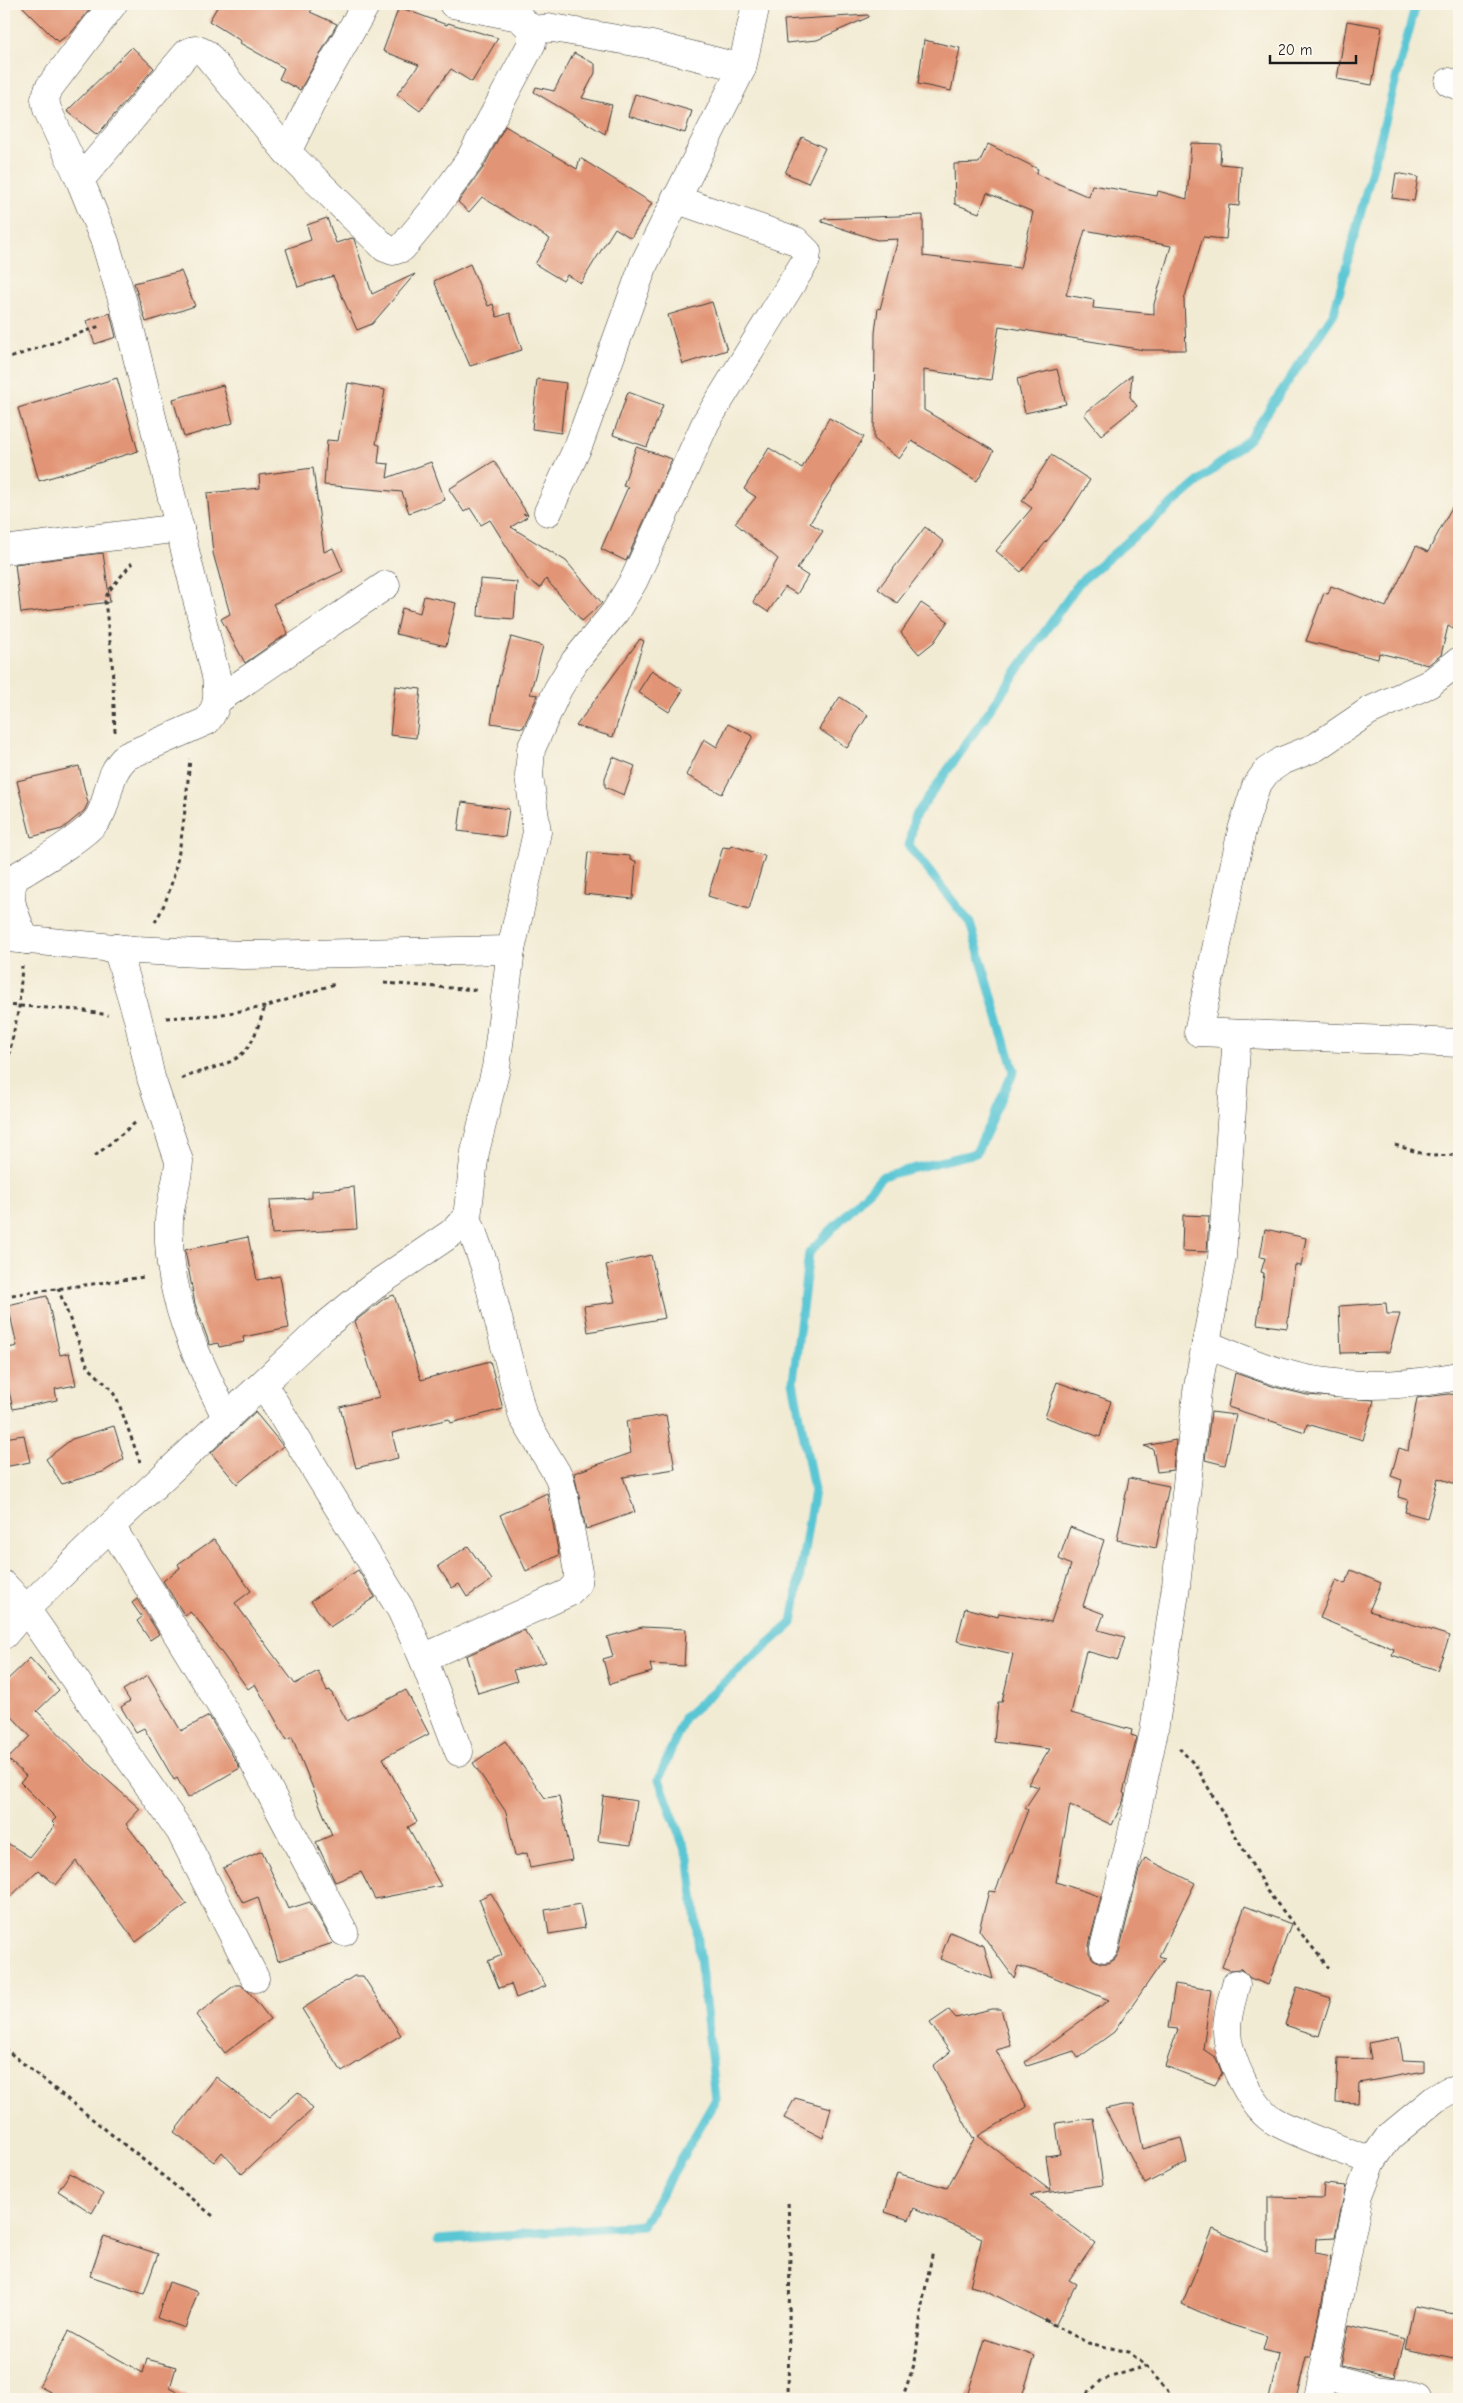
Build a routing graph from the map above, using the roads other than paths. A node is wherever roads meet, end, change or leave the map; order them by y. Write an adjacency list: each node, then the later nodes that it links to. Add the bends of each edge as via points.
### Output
1 (114, 4): 8 (street, via 49,88 45,99 46,109)
2 (366, 4): 7 (street)
3 (453, 4): 5 (street, via 519,17)
4 (756, 4): 6 (street)
5 (532, 30): 6 (street, via 553,28 652,45); 7 (street, via 527,56 469,161 402,248 393,251 386,248)
6 (742, 68): 9 (street)
7 (287, 152): 8 (street, via 206,54 194,50 187,53)
8 (80, 180): 11 (street, via 105,242 127,316)
9 (675, 199): 10 (street, via 644,264 579,444); 18 (street, via 796,241 804,246 806,260 706,422 634,580 615,612 575,661 545,716 531,749 529,763 537,832)
10 (548, 512)
11 (169, 530): 12 (street); 15 (street, via 216,676)
12 (4, 550)
13 (386, 585): 15 (street)
14 (1459, 662): 19 (street, via 1429,684 1369,711 1316,747 1282,761 1267,771 1256,786 1242,830 1198,1032)
15 (219, 698): 16 (street, via 215,711 206,721 127,756 117,765 97,820 16,878 10,887)
16 (14, 939): 17 (street)
17 (126, 949): 18 (street, via 242,955); 25 (street, via 138,1019 158,1098 179,1161 170,1206 172,1273 178,1306)
18 (511, 950): 21 (street, via 496,1068 475,1152)
19 (1237, 1034): 20 (street); 22 (street, via 1222,1257)
20 (1459, 1043)
21 (467, 1217): 24 (street, via 453,1232 374,1286 320,1329); 30 (street, via 485,1267 523,1417 550,1461 564,1496 578,1572 577,1584 568,1593)
22 (1206, 1344): 23 (street, via 1255,1365 1326,1382 1384,1384); 33 (street, via 1197,1392 1176,1586 1154,1731 1132,1838)
23 (1459, 1376)
24 (263, 1384): 25 (street); 30 (street, via 396,1601)
25 (227, 1419): 26 (street)
26 (111, 1526): 28 (street); 32 (street, via 245,1745)
27 (4, 1585): 28 (street)
28 (26, 1609): 29 (street); 34 (street, via 180,1830)
29 (4, 1635)
30 (423, 1658): 31 (street)
31 (459, 1752)
32 (344, 1932)
33 (1104, 1948)
34 (255, 1978)
35 (1236, 1984): 37 (street, via 1228,2017 1229,2044 1245,2086 1257,2105 1274,2122)
36 (1459, 2090): 37 (street, via 1448,2091 1435,2099 1389,2137)
37 (1372, 2162): 38 (street, via 1359,2195)
38 (1321, 2387): 39 (street, via 1401,2393)
39 (1416, 2399)

